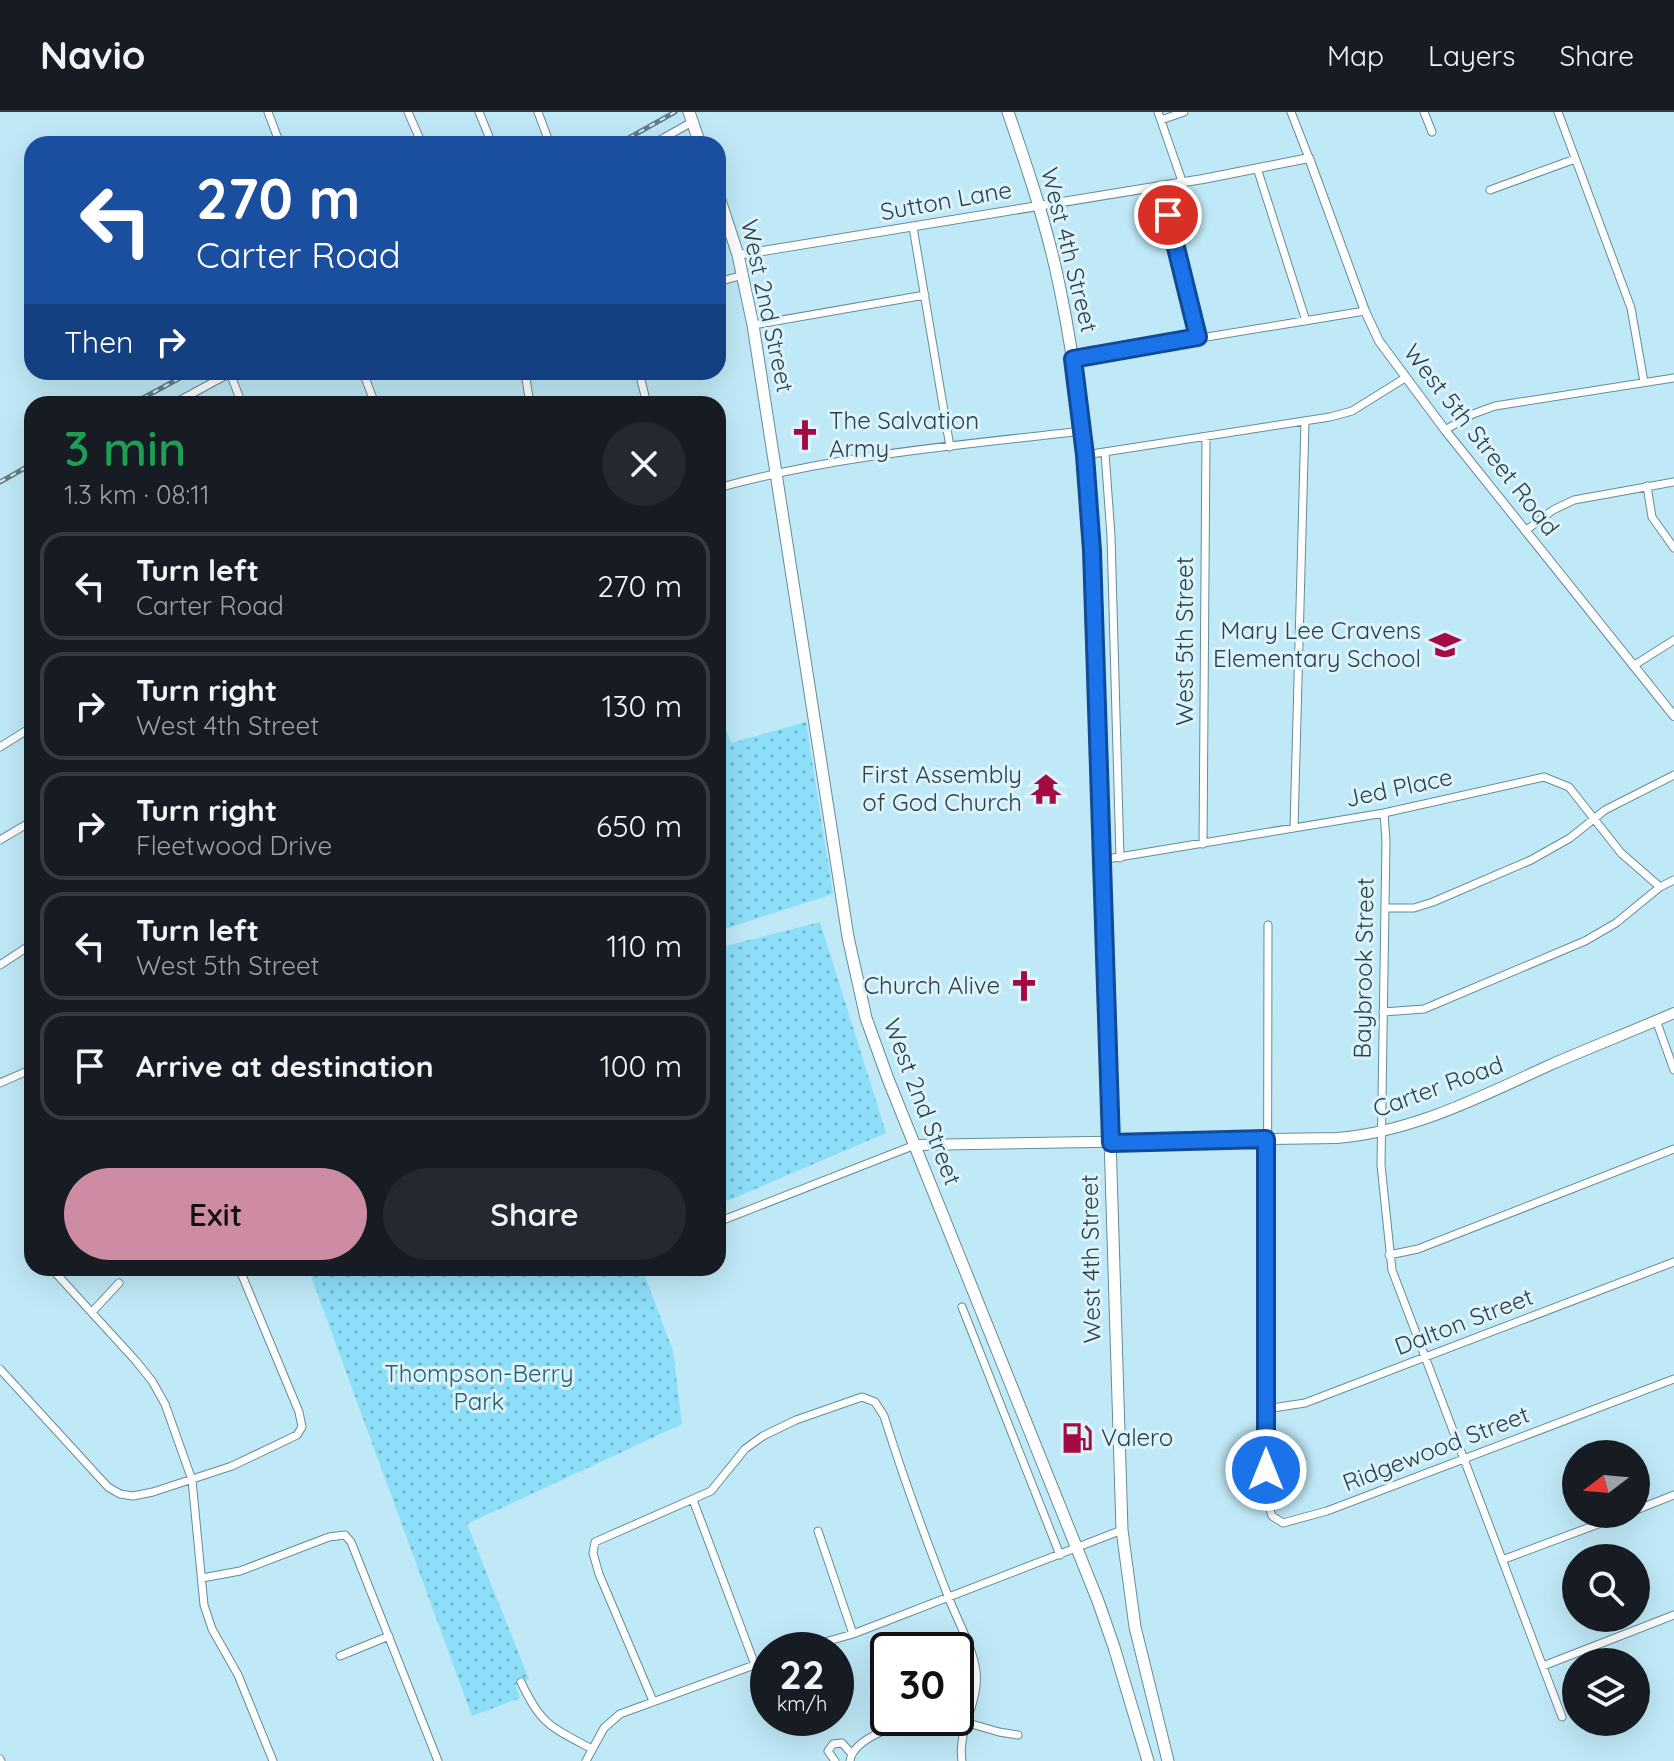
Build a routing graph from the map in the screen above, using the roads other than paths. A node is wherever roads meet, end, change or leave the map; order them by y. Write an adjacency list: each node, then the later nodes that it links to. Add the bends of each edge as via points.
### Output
1 (268, 112): 13 (street)
2 (408, 112): 14 (street)
3 (479, 112): 15 (street)
4 (538, 112): 16 (street)
5 (1008, 112): 25 (main road, West 4th Street)
6 (1184, 112): 10 (street)
7 (1291, 112): 19 (street)
8 (1424, 112): 12 (street)
9 (1558, 112): 20 (street)
10 (1159, 116): 22 (street)
11 (690, 117): 17 (street); 18 (main road)
12 (1432, 132)
13 (277, 136)
14 (418, 136)
15 (489, 136)
16 (545, 136)
17 (664, 136)
18 (697, 136)
19 (1309, 158): 21 (street); 32 (street, West 5th Street Road)
20 (1575, 159): 24 (street); 40 (street, via 1631,308)
21 (1257, 168): 22 (street); 33 (street)
22 (1182, 181): 23 (street, Sutton Lane)
23 (1160, 185): 25 (street, Sutton Lane); 35 (street)
24 (1490, 190)
25 (1039, 206): 27 (street, Sutton Lane); 36 (main road, West 4th Street)
26 (726, 218): 28 (main road, West 2nd Street)
27 (913, 227): 28 (street, Sutton Lane); 31 (street)
28 (738, 255): 29 (main road, West 2nd Street)
29 (743, 275): 30 (street); 34 (main road, West 2nd Street)
30 (726, 280)
31 (925, 295): 34 (street); 46 (street)
32 (1365, 311): 33 (street); 37 (street, West 5th Street Road)
33 (1306, 321): 35 (street)
34 (753, 325): 49 (main road, West 2nd Street)
35 (1198, 337): 36 (street)
36 (1073, 359): 44 (main road, West 4th Street)
37 (1405, 378): 42 (street, via 1352,411); 43 (street, West 5th Street Road)
38 (1674, 378): 40 (street)
39 (218, 380): 41 (street)
40 (1644, 382): 43 (street, via 1495,406)
41 (188, 396)
42 (1305, 421): 45 (street); 64 (street)
43 (1445, 430): 53 (street, West 5th Street Road)
44 (1082, 431): 46 (street); 48 (main road, West 4th Street)
45 (1206, 438): 47 (street); 66 (street, West 5th Street)
46 (950, 447): 49 (street)
47 (1105, 453): 48 (street); 67 (street)
48 (1085, 455): 68 (main road, West 4th Street)
49 (777, 472): 51 (street); 84 (main road, West 2nd Street, via 856,978)
50 (1674, 482): 52 (street)
51 (726, 486)
52 (1647, 486): 53 (street, via 1574,500); 54 (street, via 1652,517)
53 (1525, 531): 56 (street, West 5th Street Road)
54 (1674, 548)
55 (1674, 640): 56 (street)
56 (1633, 666): 57 (street, West 5th Street Road)
57 (1674, 716)
58 (24, 732): 59 (street)
59 (0, 747)
60 (1674, 775): 62 (street)
61 (1384, 813): 62 (street, Jed Place, via 1544,777 1569,787); 64 (street, Jed Place); 71 (street, Baybrook Street)
62 (1593, 819): 70 (street, Jed Place); 71 (street, via 1551,850 1456,893 1414,908)
63 (24, 826): 65 (street)
64 (1294, 828): 66 (street, Jed Place)
65 (0, 840)
66 (1203, 844): 67 (street, Jed Place)
67 (1120, 858): 68 (street, Jed Place)
68 (1101, 860): 83 (main road, West 4th Street)
69 (1674, 880): 70 (street)
70 (1660, 887): 75 (street, via 1585,941 1424,1009)
71 (1385, 908): 75 (street, Baybrook Street)
72 (1268, 925): 82 (street, Ridgewood Street)
73 (24, 949): 74 (street)
74 (0, 965)
75 (1383, 1012): 81 (street, Baybrook Street)
76 (1674, 1013): 77 (main road, Carter Road)
77 (1656, 1020): 78 (street); 81 (main road, Carter Road, via 1470,1101)
78 (1674, 1070)
79 (24, 1072): 80 (street)
80 (0, 1083)
81 (1381, 1132): 82 (main road, Carter Road); 87 (street, Baybrook Street)
82 (1266, 1139): 83 (main road, Carter Road); 99 (street, Ridgewood Street)
83 (1111, 1143): 84 (main road, Carter Road); 106 (main road, West 4th Street)
84 (915, 1145): 86 (street); 94 (main road, West 2nd Street)
85 (1674, 1149): 87 (street, via 1418,1249)
86 (726, 1219)
87 (1389, 1255): 96 (street, Baybrook Street)
88 (1674, 1262): 96 (street, Dalton Street)
89 (58, 1276): 93 (street)
90 (242, 1276): 101 (street, via 301,1432)
91 (119, 1283): 93 (street)
92 (962, 1307): 95 (street)
93 (92, 1312): 101 (street, via 159,1392)
94 (990, 1333): 95 (street); 108 (main road, West 2nd Street)
95 (975, 1337): 109 (street)
96 (1426, 1358): 99 (street, Dalton Street, via 1305,1403); 100 (street, Baybrook Street)
97 (0, 1369): 101 (street, via 120,1494 133,1496)
98 (1674, 1379): 100 (street, Ridgewood Street)
99 (1266, 1409): 100 (street, Ridgewood Street, via 1267,1501 1272,1516 1283,1523)
100 (1464, 1460): 110 (street, Baybrook Street)
101 (192, 1480): 111 (street)
102 (1674, 1495): 104 (street)
103 (693, 1500): 112 (street, via 719,1484 745,1449 763,1436 862,1397 875,1402); 118 (street); 125 (street, via 597,1539 593,1553)
104 (1650, 1504)
105 (1588, 1528): 110 (street)
106 (1122, 1530): 108 (street); 139 (main road, West 4th Street, via 1133,1613)
107 (818, 1531): 114 (street)
108 (1077, 1548): 109 (street); 138 (main road, West 2nd Street)
109 (1060, 1555): 112 (street)
110 (1502, 1560): 121 (street, Baybrook Street)
111 (202, 1578): 117 (street, via 240,1571 345,1535); 133 (street, via 212,1629 238,1675)
112 (949, 1599): 115 (street); 116 (street)
113 (1674, 1615): 121 (street)
114 (852, 1632)
115 (962, 1632)
116 (854, 1634)
117 (389, 1636): 119 (street); 134 (street)
118 (750, 1652)
119 (340, 1656)
120 (974, 1665): 124 (street)
121 (1543, 1666): 126 (street, Baybrook Street)
122 (750, 1667): 125 (street)
123 (521, 1682): 131 (street, via 544,1720)
124 (974, 1697)
125 (653, 1701): 131 (street, via 612,1720)
126 (1562, 1717)
127 (974, 1725): 128 (street)
128 (1018, 1735)
129 (873, 1736): 132 (street)
130 (962, 1736): 137 (street)
131 (592, 1749): 135 (street)
132 (849, 1759): 136 (street, via 842,1743 833,1744 828,1751)
133 (273, 1761)
134 (438, 1761)
135 (586, 1761)
136 (835, 1761)
137 (962, 1761)
138 (1148, 1761)
139 (1168, 1761)

